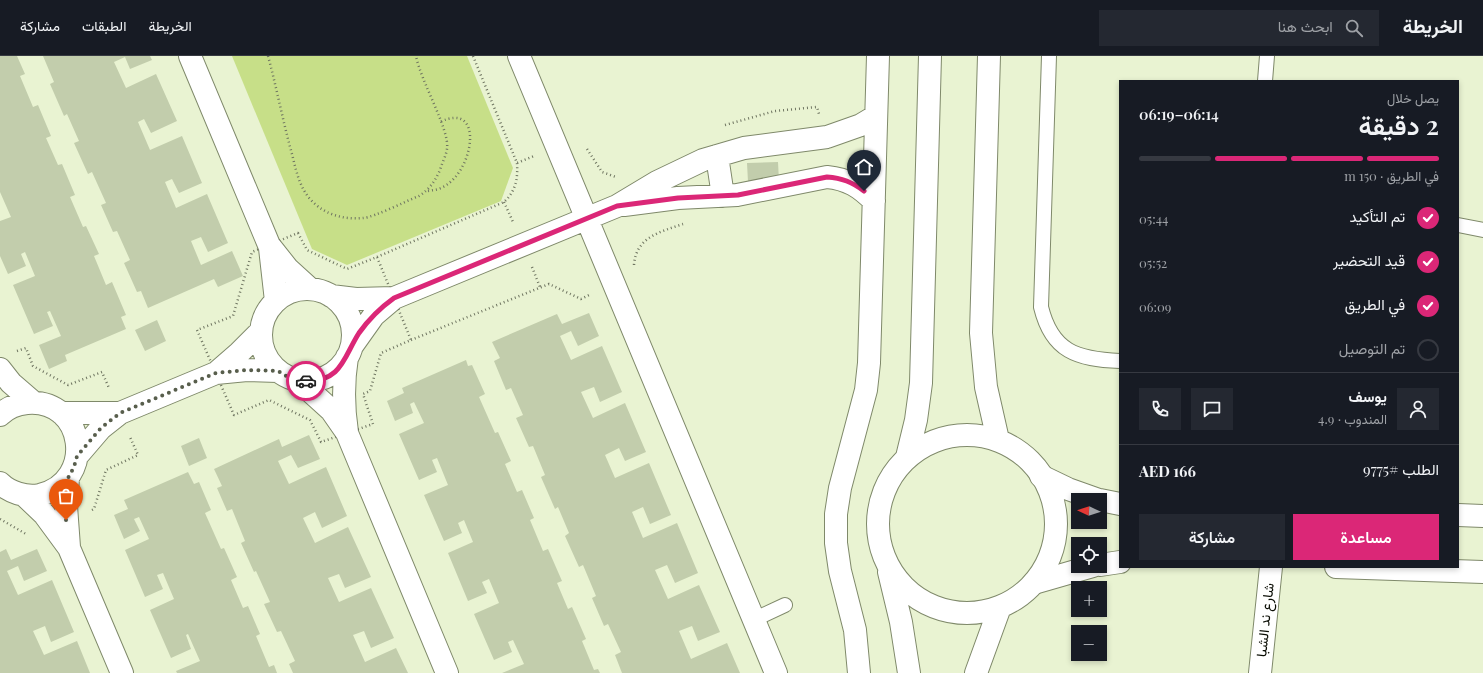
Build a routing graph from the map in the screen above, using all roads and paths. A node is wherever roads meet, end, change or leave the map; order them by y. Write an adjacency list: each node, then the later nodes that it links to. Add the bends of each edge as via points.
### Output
1 (190, 56): 28 (street)
2 (268, 56): 21 (path, via 298,175 306,194 321,209 334,216 349,219 365,218)
3 (416, 56): 13 (path)
4 (473, 56): 19 (path)
5 (519, 56): 16 (street)
6 (878, 56): 12 (street)
7 (930, 56): 48 (street, via 921,383)
8 (989, 56): 46 (street, via 981,333 986,387)
9 (1049, 56): 36 (lane, via 1041,307 1050,332 1064,348 1094,360)
10 (1267, 56): 11 (lane)
11 (1265, 80)
12 (876, 116): 15 (street, via 850,130); 23 (street)
13 (440, 122): 21 (path, via 447,141 447,150 434,183); 21 (path, via 455,118 462,121 471,132 471,146 467,159 453,180 441,188)
14 (723, 126): 15 (path, via 775,111 817,107)
15 (827, 137): 18 (street, via 756,146)
16 (557, 146): 19 (path); 25 (street)
17 (586, 148): 20 (path, via 602,172 609,176)
18 (717, 156): 22 (street); 24 (street, via 671,174)
19 (518, 163): 29 (path, via 513,192 504,202)
20 (622, 176)
21 (427, 191)
22 (723, 196): 23 (street, via 827,177 841,178 853,183); 24 (street, via 678,198)
23 (874, 201): 73 (street, via 869,363 864,397 840,488 836,514 836,543 840,571 855,630)
24 (617, 206): 25 (street)
25 (587, 218): 32 (street); 69 (street)
26 (1459, 225): 27 (lane)
27 (1483, 230)
28 (269, 245): 29 (path, via 298,233 307,250 347,269); 30 (street, via 288,269); 33 (street); 39 (path, via 252,252 232,316 197,330)
29 (377, 257): 32 (path)
30 (310, 289): 31 (street); 33 (street, via 292,291)
31 (332, 296): 32 (street, via 356,299); 35 (street, via 347,313 352,324)
32 (394, 298): 35 (street, via 369,319); 45 (path, via 411,340 381,353 370,391 363,394 373,424)
33 (276, 301): 34 (street, via 264,320)
34 (261, 331): 38 (street, via 265,353); 39 (street)
35 (350, 352): 40 (street, via 341,366 322,379); 45 (street, via 344,372 343,402)
36 (1119, 361)
37 (0, 369): 41 (street, via 11,383)
38 (278, 371): 39 (street); 40 (street)
39 (216, 373): 43 (street); 45 (path, via 234,415 269,400 310,420 321,442)
40 (299, 381): 45 (street, via 331,410)
41 (33, 402): 42 (street); 44 (street, via 12,407)
42 (61, 413): 43 (street); 47 (street, via 75,432)
43 (120, 413): 47 (street, via 101,428)
44 (0, 415)
45 (347, 433): 71 (street)
46 (998, 440): 48 (street, via 966,434 950,436 935,440); 49 (street, via 1022,454)
47 (77, 456): 50 (street)
48 (908, 457): 60 (street, via 894,472 879,507 880,545)
49 (1041, 476): 52 (street); 66 (street, via 1051,496 1056,519 1054,542 1046,564)
50 (68, 478): 53 (street, via 48,492); 58 (street, via 66,506)
51 (1, 484): 53 (street)
52 (1079, 493)
53 (24, 495): 58 (street, via 49,519)
54 (1107, 502): 55 (street)
55 (1119, 504)
56 (1459, 515): 57 (street)
57 (1483, 516)
58 (69, 548): 70 (street)
59 (1119, 562): 61 (street)
60 (887, 563): 68 (street, via 907,590 935,608 968,614); 74 (street, via 901,622)
61 (1107, 564)
62 (1270, 568): 76 (street, شارع ند الشبا)
63 (1365, 568): 65 (street)
64 (1071, 572): 66 (street)
65 (1483, 572)
66 (1034, 583): 68 (street, via 1018,597)
67 (785, 605): 69 (lane)
68 (1000, 607): 75 (street)
69 (753, 620): 72 (street)
70 (122, 673)
71 (447, 673)
72 (776, 673)
73 (859, 673)
74 (909, 673)
75 (976, 673)
76 (1260, 673)

